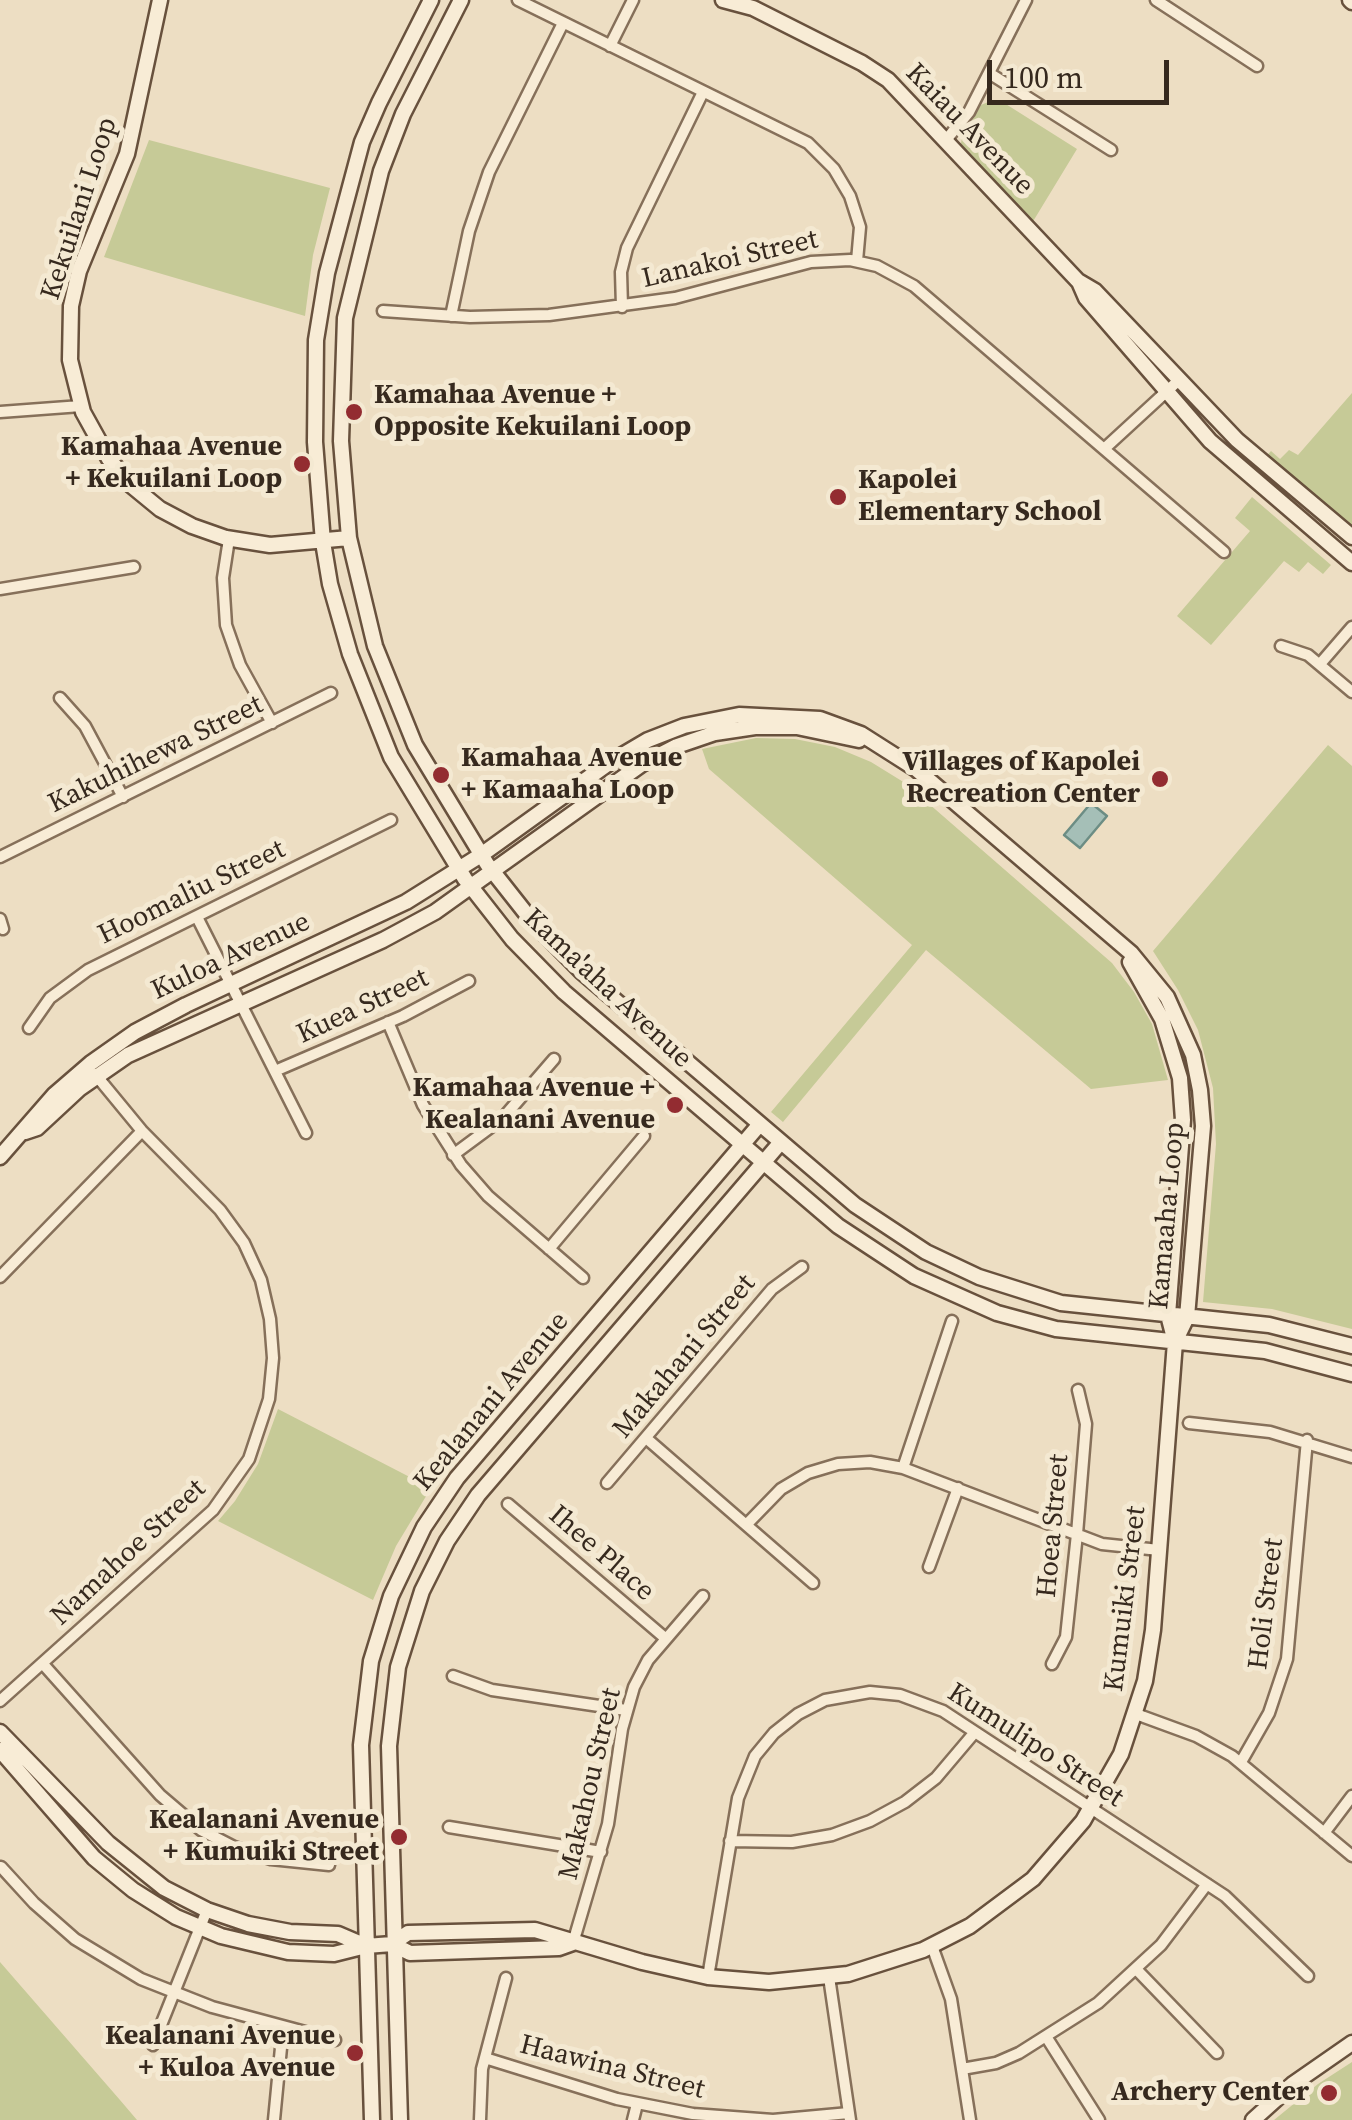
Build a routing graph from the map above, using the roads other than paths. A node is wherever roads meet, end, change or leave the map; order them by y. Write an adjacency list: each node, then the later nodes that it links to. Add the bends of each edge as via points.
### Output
1 (160, 0): 24 (street, Kekuilani Loop, via 127,154 71,306 70,360)
2 (431, 0): 30 (street, Kama'aha Avenue, via 362,142 322,293 315,442)
3 (461, 0): 27 (street, Kama'aha Avenue, via 387,152 350,288 341,441)
4 (518, 0): 10 (street)
5 (633, 0): 11 (street)
6 (723, 0): 9 (street, Kaiau Avenue)
7 (1026, 0): 13 (street)
8 (1156, 0): 12 (street)
9 (748, 4): 15 (street, Kaiau Avenue, via 876,71)
10 (564, 22): 11 (street); 21 (street, via 484,186)
11 (610, 46): 14 (street)
12 (1257, 66)
13 (989, 73): 15 (street); 16 (street)
14 (703, 92): 17 (street, via 798,136 827,160 856,211); 19 (street, via 627,248)
15 (946, 140): 18 (street, Kaiau Avenue)
16 (1112, 150)
17 (857, 262): 19 (street, Lanakoi Street, via 811,262); 26 (street, Lanakoi Street, via 914,286)
18 (1078, 282): 22 (street, Kaiau Avenue, via 1095,291); 23 (street, Kaiau Avenue)
19 (622, 307): 21 (street, Lanakoi Street)
20 (383, 311): 21 (street, Lanakoi Street)
21 (450, 316)
22 (1180, 380): 23 (street); 28 (street, Kaiau Avenue)
23 (1166, 391): 26 (street); 32 (street, Kaiau Avenue, via 1234,464)
24 (81, 406): 25 (street); 29 (street, Kekuilani Loop, via 108,459 132,486 176,518)
25 (0, 412)
26 (1104, 449): 31 (street, Lanakoi Street)
27 (349, 538): 30 (street, Kekuilani Loop); 45 (street, Kama'aha Avenue, via 365,612 400,713)
28 (1352, 538)
29 (229, 539): 30 (street, Kekuilani Loop); 41 (street, via 226,625)
30 (322, 542): 47 (street, Kama'aha Avenue, via 339,619 376,723)
31 (1224, 552)
32 (1352, 563)
33 (134, 566): 34 (street)
34 (0, 589)
35 (1352, 627): 37 (street)
36 (1281, 646): 37 (street)
37 (1320, 664): 38 (street)
38 (1352, 692)
39 (331, 693): 41 (street, Kakuhihewa Street)
40 (60, 698): 43 (street, via 86,726)
41 (272, 722): 43 (street, Kakuhihewa Street)
42 (879, 746): 45 (street, Kamaaha Loop, via 841,724 798,716 739,715 684,726 609,763); 48 (street, Kamaaha Loop, via 776,726 696,739 642,764); 51 (street, Kamaaha Loop, via 916,768)
43 (123, 796): 46 (street, Kakuhihewa Street)
44 (391, 820): 50 (street, Hoomaliu Street)
45 (481, 855): 47 (street, Kuloa Avenue); 48 (street, Kama'aha Avenue)
46 (0, 857)
47 (459, 870): 49 (street, Kama'aha Avenue); 53 (street, Kuloa Avenue, via 389,912)
48 (492, 872): 49 (street, Kuloa Avenue); 60 (street, Kama'aha Avenue, via 582,972)
49 (471, 888): 54 (street, Kuloa Avenue, via 399,932); 65 (street, Kama'aha Avenue, via 564,992)
50 (198, 916): 53 (street); 56 (street, Hoomaliu Street, via 88,970 50,998)
51 (1122, 948): 73 (street, Kamaaha Loop, via 1162,1019 1180,1078); 74 (street, Kamaaha Loop, via 1155,979 1177,1015 1200,1090)
52 (469, 981): 55 (street, Kuea Street)
53 (231, 984): 54 (street); 58 (street, Kuloa Avenue, via 160,1018)
54 (241, 1004): 58 (street, Kuloa Avenue); 59 (street)
55 (388, 1022): 59 (street, Kuea Street); 66 (street, via 422,1104)
56 (28, 1028)
57 (554, 1059): 66 (street, via 503,1118)
58 (92, 1070): 61 (street, Namahoe Street); 67 (street, Kuloa Avenue, via 29,1120)
59 (275, 1071): 62 (street)
60 (760, 1124): 64 (street, Kama'aha Avenue); 65 (street, Kealanani Avenue)
61 (142, 1131): 71 (street); 95 (street, Namahoe Street, via 234,1226 253,1261 270,1318 269,1399 248,1458 213,1510)
62 (306, 1133)
63 (644, 1136): 69 (street)
64 (781, 1142): 68 (street, Kealanani Avenue); 73 (street, Kama'aha Avenue, via 878,1222 952,1266 1061,1303)
65 (743, 1144): 68 (street, Kama'aha Avenue); 119 (street, Kealanani Avenue, via 457,1478 410,1553 378,1633 363,1716)
66 (453, 1155): 69 (street)
67 (0, 1157)
68 (764, 1162): 76 (street, Kama'aha Avenue, via 862,1244 968,1302 1056,1328); 118 (street, Kealanani Avenue, via 478,1496 434,1566 405,1641 390,1719)
69 (549, 1249): 72 (street)
70 (802, 1267): 81 (street, Makahani Street, via 772,1288)
71 (0, 1276)
72 (583, 1278)
73 (1168, 1315): 74 (street, Kama'aha Avenue); 76 (street, Kamaaha Loop)
74 (1188, 1317): 76 (street, Kamaaha Loop); 77 (street, Kama'aha Avenue, via 1284,1328)
75 (952, 1322): 84 (street)
76 (1175, 1342): 78 (street, Kama'aha Avenue, via 1265,1351); 90 (street, Kumuiki Street)
77 (1352, 1346)
78 (1352, 1374)
79 (1078, 1390): 89 (street, Hoea Street, via 1086,1424)
80 (1188, 1423): 82 (street)
81 (646, 1438): 85 (street, Makahani Street); 88 (street)
82 (1306, 1440): 83 (street); 104 (street, Holi Street, via 1288,1659 1269,1714)
83 (1352, 1457)
84 (903, 1468): 86 (street); 88 (street, via 870,1462 823,1467 781,1488)
85 (607, 1483)
86 (958, 1488): 89 (street); 91 (street)
87 (508, 1504): 94 (street, Ihee Place)
88 (747, 1524): 92 (street)
89 (1077, 1534): 90 (street, via 1116,1547); 96 (street, Hoea Street, via 1066,1637)
90 (1159, 1550): 100 (street, Kumuiki Street, via 1150,1656)
91 (928, 1568)
92 (813, 1583)
93 (703, 1596): 94 (street, Makahou Street)
94 (665, 1638): 99 (street, Makahou Street)
95 (43, 1664): 98 (street, Namahoe Street); 112 (street, via 160,1795 201,1830 271,1860)
96 (1052, 1664)
97 (454, 1676): 99 (street, via 492,1690)
98 (0, 1701)
99 (626, 1710): 110 (street, Makahou Street)
100 (1136, 1714): 104 (street); 106 (street, Kumuiki Street)
101 (0, 1732): 115 (street, via 126,1859)
102 (975, 1732): 106 (street, Kumulipo Street); 109 (street, via 936,1778 870,1821 792,1842); 109 (street, Kumulipo Street, via 930,1704 900,1695 854,1693 811,1706 755,1756)
103 (0, 1750): 116 (street, via 94,1858 143,1898)
104 (1241, 1762): 108 (street)
105 (1352, 1796): 108 (street)
106 (1091, 1809): 114 (street, Kumulipo Street); 120 (street, Kumuiki Street, via 1013,1896)
107 (449, 1827): 110 (street)
108 (1324, 1834): 111 (street)
109 (730, 1840): 123 (street, Kumulipo Street)
110 (601, 1852): 117 (street, Makahou Street)
111 (1352, 1856)
112 (329, 1865)
113 (2, 1866): 126 (street, via 76,1938)
114 (1207, 1884): 121 (street); 122 (street, Kumulipo Street)
115 (207, 1910): 116 (street); 119 (street, via 269,1929 338,1934)
116 (199, 1928): 119 (street, via 288,1952 334,1954); 126 (street)
117 (574, 1942): 118 (street, Kumuiki Street, via 535,1930 408,1933); 123 (street, Kumuiki Street)
118 (392, 1944): 119 (street); 139 (street, Kealanani Avenue)
119 (366, 1946): 138 (street, Kealanani Avenue)
120 (932, 1946): 124 (street, Kumuiki Street); 134 (street, via 948,1987)
121 (1136, 1970): 128 (street); 132 (street)
122 (1308, 1976)
123 (708, 1977): 124 (street, Kumuiki Street)
124 (829, 1977): 136 (street)
125 (506, 1978): 133 (street)
126 (173, 1993): 127 (street); 131 (street)
127 (283, 2027): 129 (street); 137 (street)
128 (1047, 2038): 134 (street, via 1008,2059); 144 (street)
129 (335, 2040)
130 (1352, 2043): 145 (street)
131 (153, 2045)
132 (1217, 2053)
133 (485, 2058): 135 (street, Haawina Street); 140 (street)
134 (962, 2069): 143 (street)
135 (637, 2104): 141 (street); 142 (street, Haawina Street)
136 (850, 2117): 142 (street, Haawina Street)
137 (274, 2120)
138 (372, 2120)
139 (400, 2120)
140 (480, 2120)
141 (633, 2120)
142 (746, 2120)
143 (970, 2120)
144 (1099, 2120)
145 (1253, 2120)

